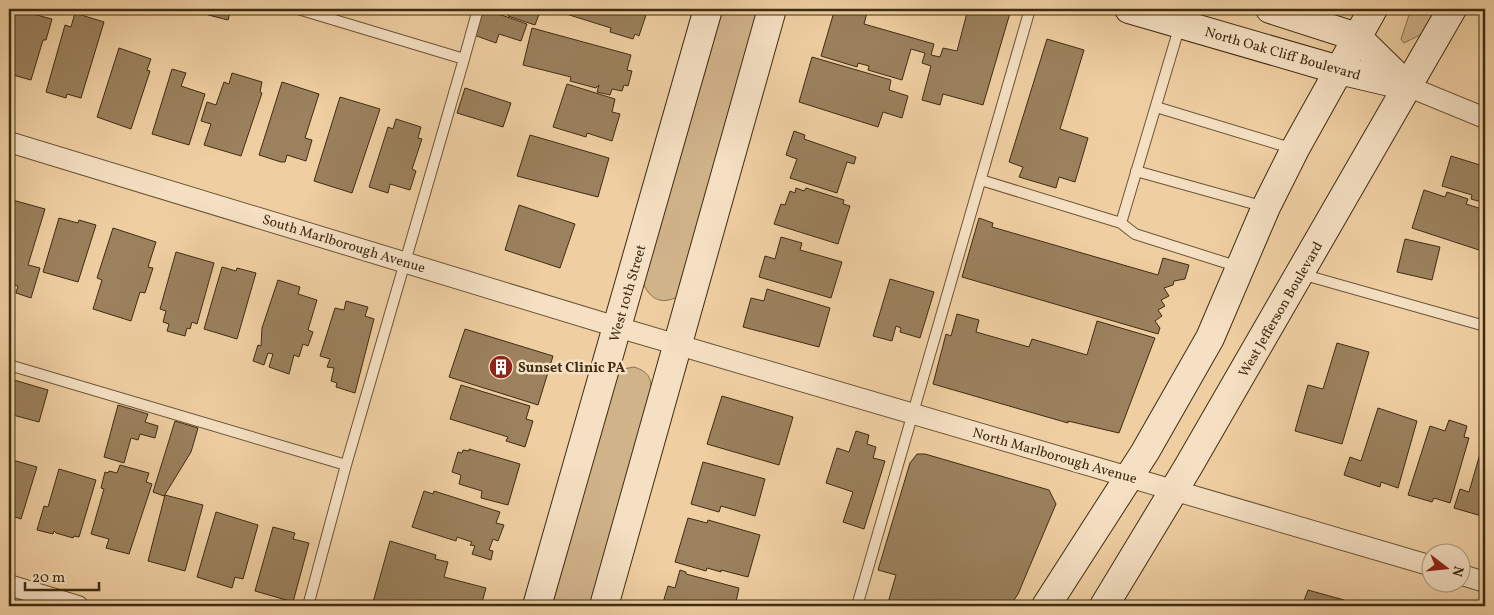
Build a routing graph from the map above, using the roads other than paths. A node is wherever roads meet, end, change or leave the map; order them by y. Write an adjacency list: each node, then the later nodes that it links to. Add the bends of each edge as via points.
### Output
1 (298, 9): 12 (lane)
2 (478, 9): 12 (lane)
3 (708, 9): 27 (street, West 10th Street)
4 (772, 9): 28 (street)
5 (1030, 9): 20 (lane)
6 (1129, 9): 10 (street, North Oak Cliff Boulevard)
7 (1270, 9): 11 (street, North Oak Cliff Boulevard)
8 (1373, 9): 11 (street)
9 (1452, 9): 14 (street, West Jefferson Boulevard)
10 (1180, 24): 13 (street, North Oak Cliff Boulevard); 15 (lane)
11 (1357, 37): 13 (street); 14 (street, North Oak Cliff Boulevard)
12 (464, 59): 23 (lane)
13 (1339, 70): 14 (street, North Oak Cliff Boulevard); 18 (street)
14 (1408, 86): 16 (street, North Oak Cliff Boulevard); 25 (street, West Jefferson Boulevard)
15 (1156, 106): 18 (lane); 19 (lane)
16 (1485, 118)
17 (9, 142): 23 (street, South Marlborough Avenue)
18 (1295, 149): 21 (street)
19 (1136, 171): 21 (lane); 22 (lane)
20 (981, 180): 22 (lane); 30 (lane)
21 (1266, 208): 24 (street)
22 (1121, 223): 24 (lane, via 1135,234)
23 (406, 262): 27 (street, South Marlborough Avenue); 31 (lane)
24 (1240, 268): 32 (street, via 1210,338)
25 (1300, 274): 26 (lane); 33 (street, West Jefferson Boulevard)
26 (1485, 326)
27 (617, 327): 28 (street, South Marlborough Avenue); 40 (street, West 10th Street)
28 (679, 344): 30 (street, North Marlborough Avenue); 41 (street)
29 (9, 365): 31 (lane)
30 (914, 413): 32 (street, North Marlborough Avenue); 42 (lane)
31 (346, 465): 39 (lane)
32 (1128, 477): 33 (street, North Marlborough Avenue); 43 (street)
33 (1174, 490): 34 (street, North Marlborough Avenue); 44 (street, West Jefferson Boulevard)
34 (1422, 563)
35 (1472, 578): 36 (street)
36 (1485, 582)
37 (9, 585): 38 (street)
38 (78, 606)
39 (308, 606)
40 (537, 606)
41 (604, 606)
42 (857, 606)
43 (1046, 606)
44 (1104, 606)

